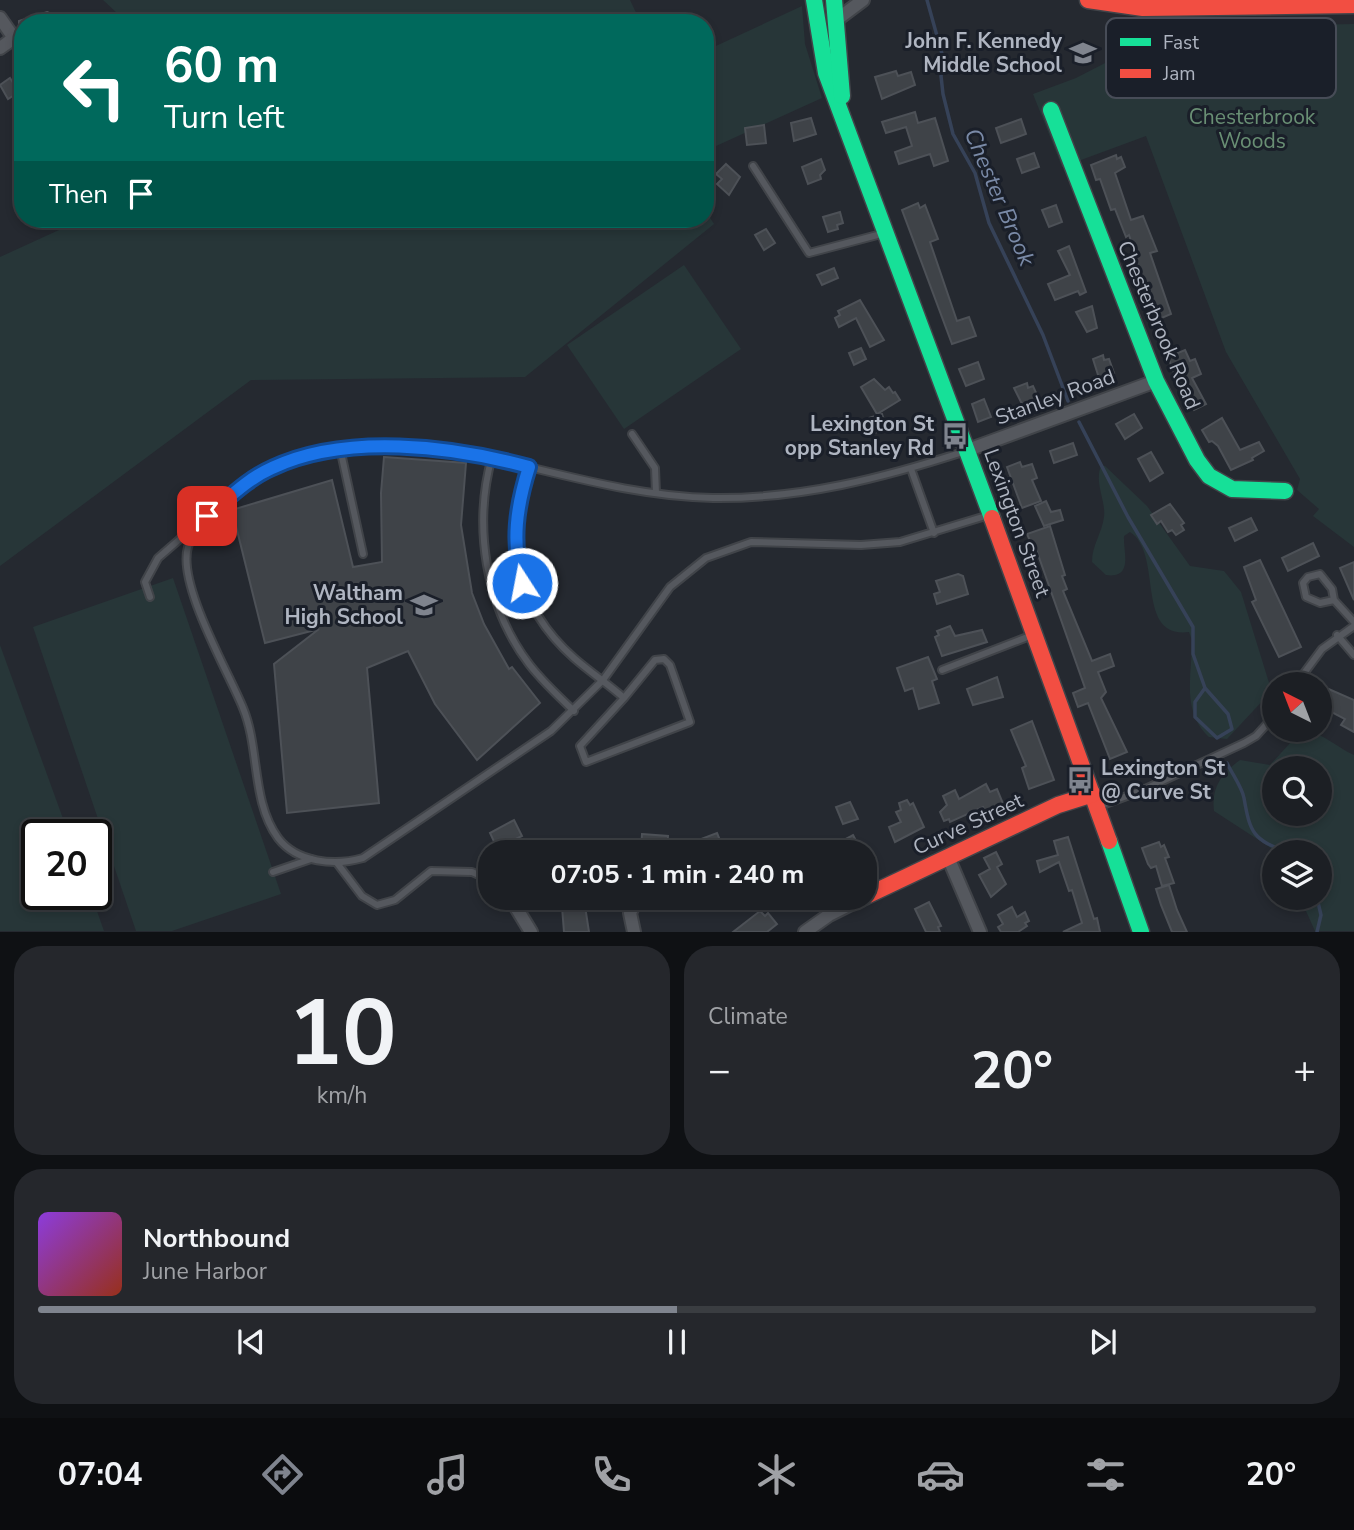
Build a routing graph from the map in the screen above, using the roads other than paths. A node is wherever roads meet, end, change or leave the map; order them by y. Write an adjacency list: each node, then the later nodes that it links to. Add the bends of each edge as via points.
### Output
1 (814, 0): 11 (main road, Lexington Street, via 826,73)
2 (834, 0): 7 (main road, Lexington Street)
3 (863, 0): 7 (street)
4 (1088, 0): 5 (main road, via 1143,8)
5 (1354, 5)
6 (0, 18): 8 (street)
7 (835, 22): 11 (main road, Lexington Street)
8 (14, 38): 9 (street)
9 (0, 48)
10 (1051, 110): 14 (main road, Chesterbrook Road)
11 (850, 131): 13 (main road, Lexington Street)
12 (753, 166): 13 (lane, via 809,253)
13 (887, 233): 17 (main road, Lexington Street)
14 (1156, 381): 17 (street, Stanley Road); 21 (main road, Chesterbrook Road, via 1209,476 1232,489)
15 (632, 434): 22 (lane, via 655,468)
16 (340, 448): 18 (lane, via 430,449); 24 (lane, via 269,469); 26 (lane)
17 (968, 450): 20 (lane); 23 (main road, Lexington Street)
18 (492, 457): 19 (lane); 37 (lane, via 482,513 484,551 494,590 509,632 528,663)
19 (529, 467): 22 (lane); 35 (lane, via 518,501 515,532 522,583 550,634)
20 (912, 469): 22 (lane, via 822,490 765,497); 25 (lane)
21 (1285, 491)
22 (656, 493)
23 (991, 514): 25 (lane); 30 (main road, Lexington Street)
24 (207, 516): 27 (lane, via 150,569 145,582); 41 (lane, via 188,546 190,589 245,713 268,821 291,850)
25 (934, 533): 35 (lane, via 900,542 751,542 727,549 688,570 670,587)
26 (363, 554)
27 (150, 597)
28 (1334, 600): 28 (lane, via 1320,574 1313,573 1303,583 1312,602); 29 (lane)
29 (1354, 624): 31 (lane)
30 (1035, 634): 33 (lane); 39 (main road, Lexington Street)
31 (1337, 635): 32 (lane); 34 (lane)
32 (1354, 655)
33 (942, 670)
34 (1305, 672)
35 (603, 680): 36 (lane); 37 (lane)
36 (624, 698): 36 (lane, via 580,746 586,762 690,722 664,659 655,660)
37 (574, 711): 42 (lane, via 522,754 363,858)
38 (1262, 729): 39 (lane, via 1244,743 1152,786)
39 (1095, 801): 40 (main road, Curve Street, via 1058,804); 53 (main road, Lexington Street)
40 (948, 856): 45 (main road, Curve Street); 52 (street)
41 (312, 859): 42 (lane); 43 (lane)
42 (337, 863): 44 (lane, via 362,896 377,905 396,901 431,871)
43 (273, 872)
44 (478, 875)
45 (877, 891)
46 (517, 910): 49 (street)
47 (632, 910): 50 (street)
48 (838, 910): 51 (street, Curve Street)
49 (531, 932)
50 (634, 932)
51 (805, 932)
52 (980, 932)
53 (1141, 932)

